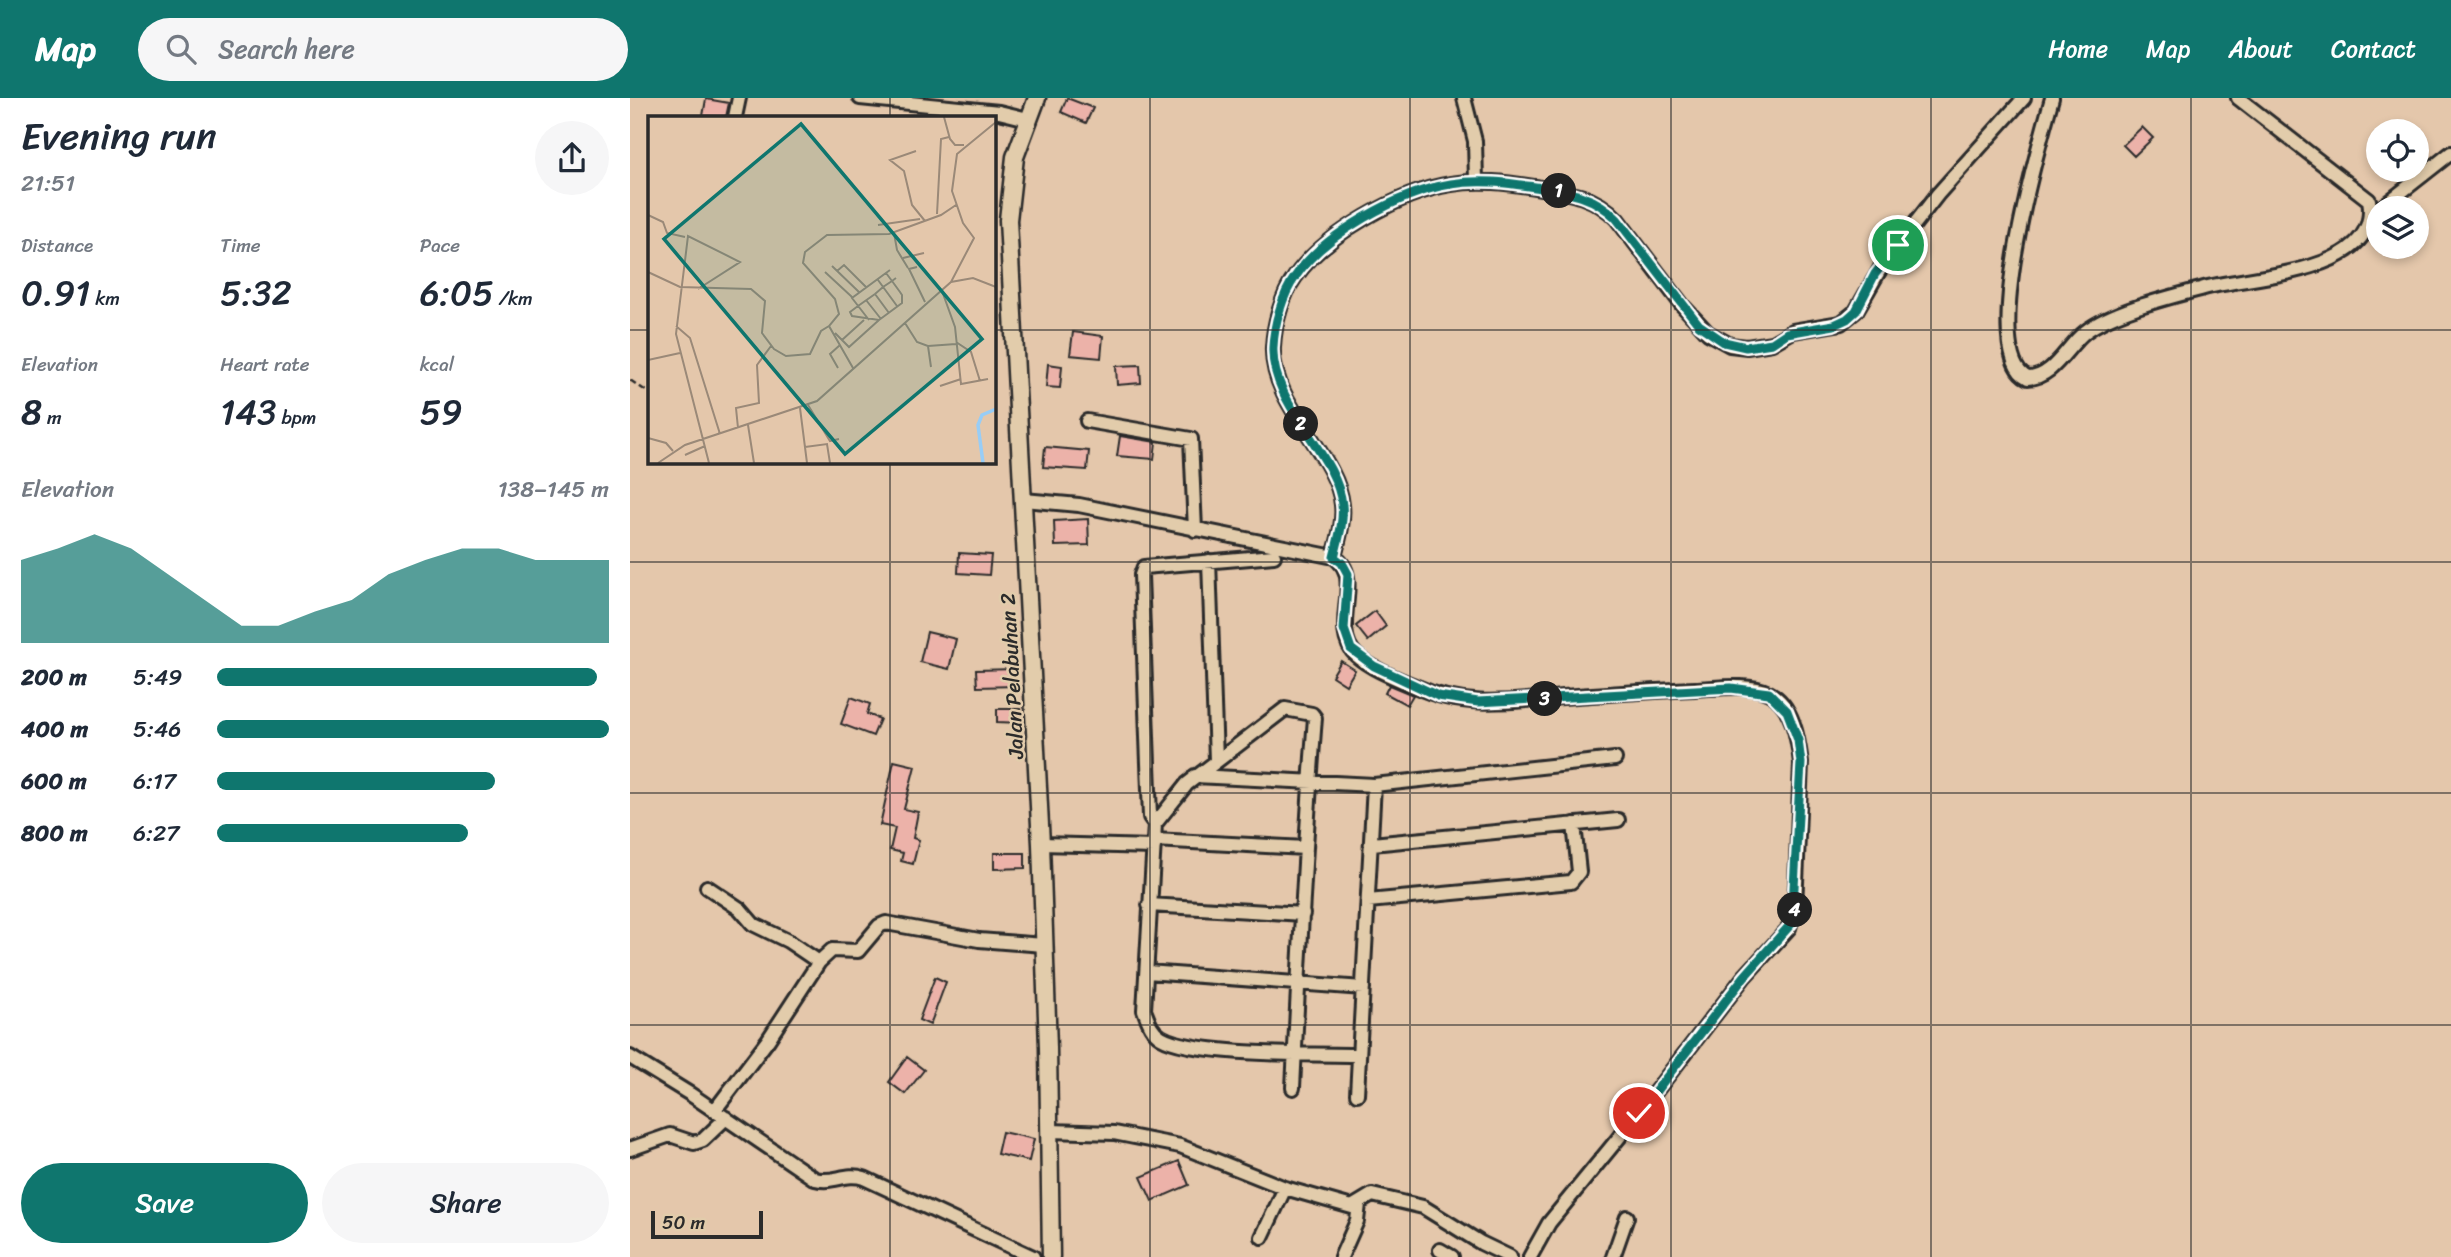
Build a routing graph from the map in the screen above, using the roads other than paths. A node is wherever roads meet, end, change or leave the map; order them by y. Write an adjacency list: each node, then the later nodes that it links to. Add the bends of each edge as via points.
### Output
1 (739, 98): 8 (street)
2 (860, 98): 9 (street, via 988,110)
3 (1037, 98): 9 (main road, Jalan Pelabuhan 2)
4 (1464, 98): 11 (street, via 1475,141)
5 (2024, 98): 11 (street, via 1937,194 1882,265 1856,311 1841,323 1793,331 1759,346 1730,345 1699,325 1603,205 1576,194)
6 (2052, 98): 14 (street, via 2021,213 2012,290 2011,354 2019,373 2028,378 2043,375 2083,333 2105,321 2203,288 2321,264)
7 (2238, 98): 13 (street)
8 (735, 116)
9 (1028, 119): 16 (main road, Jalan Pelabuhan 2, via 1015,157 1008,201)
10 (2451, 153): 12 (street)
11 (1476, 181): 19 (street, via 1434,187 1363,219 1303,266 1288,288 1273,359 1281,386 1340,493 1342,513)
12 (2397, 196)
13 (2366, 197)
14 (2366, 232)
15 (1087, 421): 17 (street, via 1191,439)
16 (1024, 500): 17 (street, via 1079,505); 29 (main road, Jalan Pelabuhan 2)
17 (1195, 530): 19 (street)
18 (1274, 556): 20 (street)
19 (1334, 557): 61 (street, via 1348,574 1344,629 1351,649 1374,666 1438,696 1478,702 1756,689 1779,700 1798,740 1795,907 1789,928 1744,977 1549,1223)
20 (1209, 561): 22 (street); 27 (street, via 1150,565 1141,575 1150,817)
21 (1615, 759): 25 (street)
22 (1216, 760): 23 (street); 24 (street, via 1278,712 1312,714)
23 (1195, 776): 24 (street); 27 (street)
24 (1310, 782): 25 (street); 32 (street)
25 (1374, 785): 31 (street)
26 (1618, 820): 28 (street)
27 (1155, 824): 30 (street)
28 (1574, 824): 31 (street); 34 (street, via 1579,872 1571,881)
29 (1041, 844): 30 (street); 37 (main road, Jalan Pelabuhan 2)
30 (1154, 844): 32 (street); 35 (street)
31 (1372, 845): 34 (street)
32 (1306, 848): 36 (street)
33 (706, 887): 38 (street, via 740,909 753,924)
34 (1368, 901): 41 (street)
35 (1149, 905): 36 (street); 39 (street)
36 (1303, 914): 40 (street)
37 (1044, 945): 38 (street, via 979,940 886,923 858,951 832,950); 49 (main road, Jalan Pelabuhan 2)
38 (819, 962): 47 (street)
39 (1147, 972): 40 (street); 42 (street, via 1144,1010 1153,1031 1162,1038 1208,1048)
40 (1298, 984): 41 (street); 42 (street)
41 (1363, 988): 43 (street)
42 (1294, 1053): 43 (street); 45 (street)
43 (1358, 1055): 46 (street)
44 (630, 1057): 47 (street)
45 (1293, 1088)
46 (1357, 1094)
47 (715, 1110): 48 (street)
48 (726, 1118): 50 (street, via 694,1143 670,1135); 56 (street, via 816,1179 831,1182 849,1174 864,1178)
49 (1050, 1131): 51 (street, via 1114,1133 1180,1146); 57 (main road, Jalan Pelabuhan 2)
50 (630, 1149)
51 (1285, 1188): 52 (street, via 1352,1207); 54 (street)
52 (1359, 1204): 58 (street, via 1357,1221); 60 (street, via 1372,1195 1423,1207)
53 (1628, 1217): 62 (street)
54 (1262, 1237)
55 (1440, 1250): 59 (street)
56 (1033, 1257)
57 (1051, 1257)
58 (1341, 1257)
59 (1452, 1257)
60 (1510, 1257)
61 (1530, 1257)
62 (1613, 1257)

